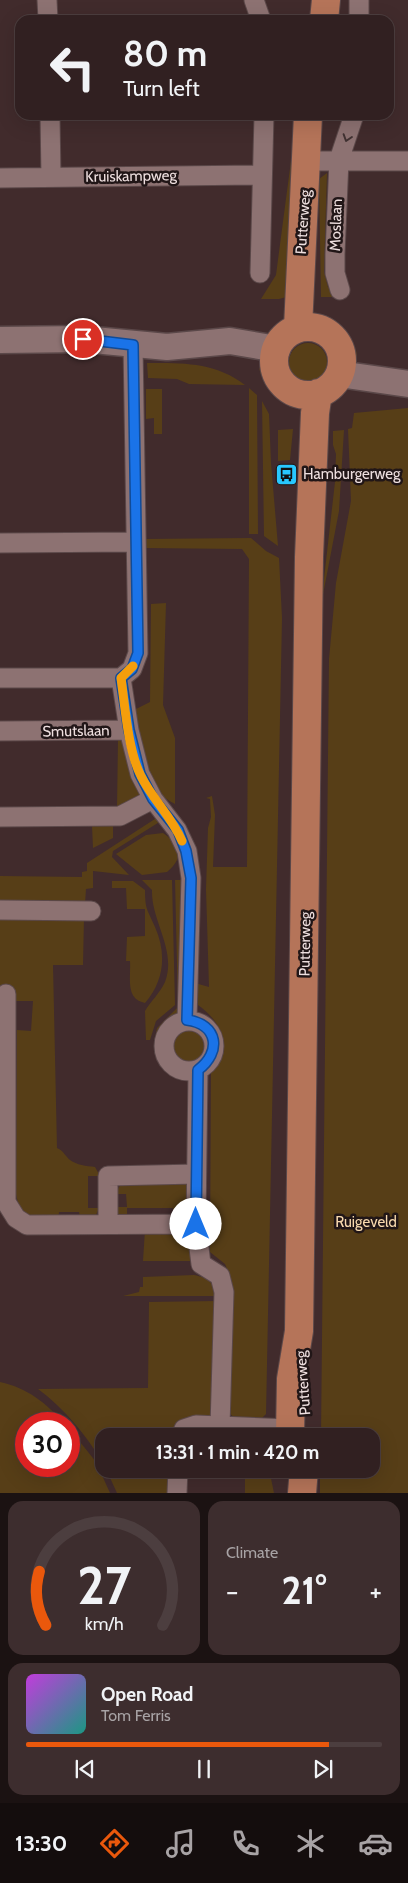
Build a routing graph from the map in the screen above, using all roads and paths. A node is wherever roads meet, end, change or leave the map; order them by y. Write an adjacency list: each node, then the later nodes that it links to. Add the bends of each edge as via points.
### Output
1 (47, 0): 6 (street)
2 (254, 0): 7 (street)
3 (309, 0): 8 (main road)
4 (326, 0): 9 (main road)
5 (359, 0): 10 (street)
6 (48, 15)
7 (259, 15)
8 (309, 15)
9 (324, 15)
10 (359, 15)
11 (50, 120): 19 (street)
12 (264, 120): 18 (street)
13 (308, 120): 23 (main road, Putterweg)
14 (319, 120): 16 (main road, Putterweg)
15 (351, 120): 16 (street, Moslaan, one-way to 16)
16 (328, 160): 17 (street); 22 (street, Moslaan, via 335,273); 23 (main road, Putterweg)
17 (408, 160)
18 (262, 174): 19 (street, Kruiskampweg); 21 (street)
19 (51, 176): 20 (street, Kruiskampweg)
20 (0, 178)
21 (260, 273)
22 (340, 290)
23 (307, 328): 26 (main road, via 282,338); 27 (main road, via 330,335 336,341)
24 (0, 340): 25 (street, via 83,339)
25 (133, 345): 26 (street, via 189,346 211,354); 31 (street)
26 (276, 356): 30 (main road, via 282,383)
27 (341, 366): 28 (street, via 369,363); 29 (street); 30 (main road, via 327,389)
28 (408, 377)
29 (408, 384)
30 (309, 393): 50 (main road, Putterweg, via 315,413 309,557 299,1331 291,1379)
31 (136, 542): 32 (street); 34 (street, via 138,653 132,669)
32 (0, 543)
33 (0, 678): 34 (street)
34 (121, 678): 35 (street, Smutslaan)
35 (129, 730): 36 (street, Smutslaan); 37 (street, via 140,774)
36 (0, 732)
37 (153, 799): 38 (street, via 120,816); 42 (street, via 178,830 190,869)
38 (0, 817)
39 (0, 910): 40 (street)
40 (90, 911)
41 (6, 994): 45 (street, via 6,1202 16,1218 27,1225)
42 (187, 1020): 43 (street, via 204,1026 214,1042 208,1062); 43 (street, via 170,1028 164,1037 165,1055 180,1070)
43 (198, 1070): 44 (street)
44 (196, 1174): 45 (street, via 108,1176); 46 (street)
45 (108, 1224): 46 (street)
46 (196, 1224): 47 (street, via 201,1264 220,1276 224,1292)
47 (220, 1426): 48 (street, Putterweg); 49 (street, Putterweg)
48 (187, 1428)
49 (239, 1428)
50 (295, 1428)
51 (178, 1478): 54 (street)
52 (290, 1478): 55 (main road)
53 (303, 1478): 56 (main road)
54 (177, 1493)
55 (291, 1493)
56 (302, 1493)

